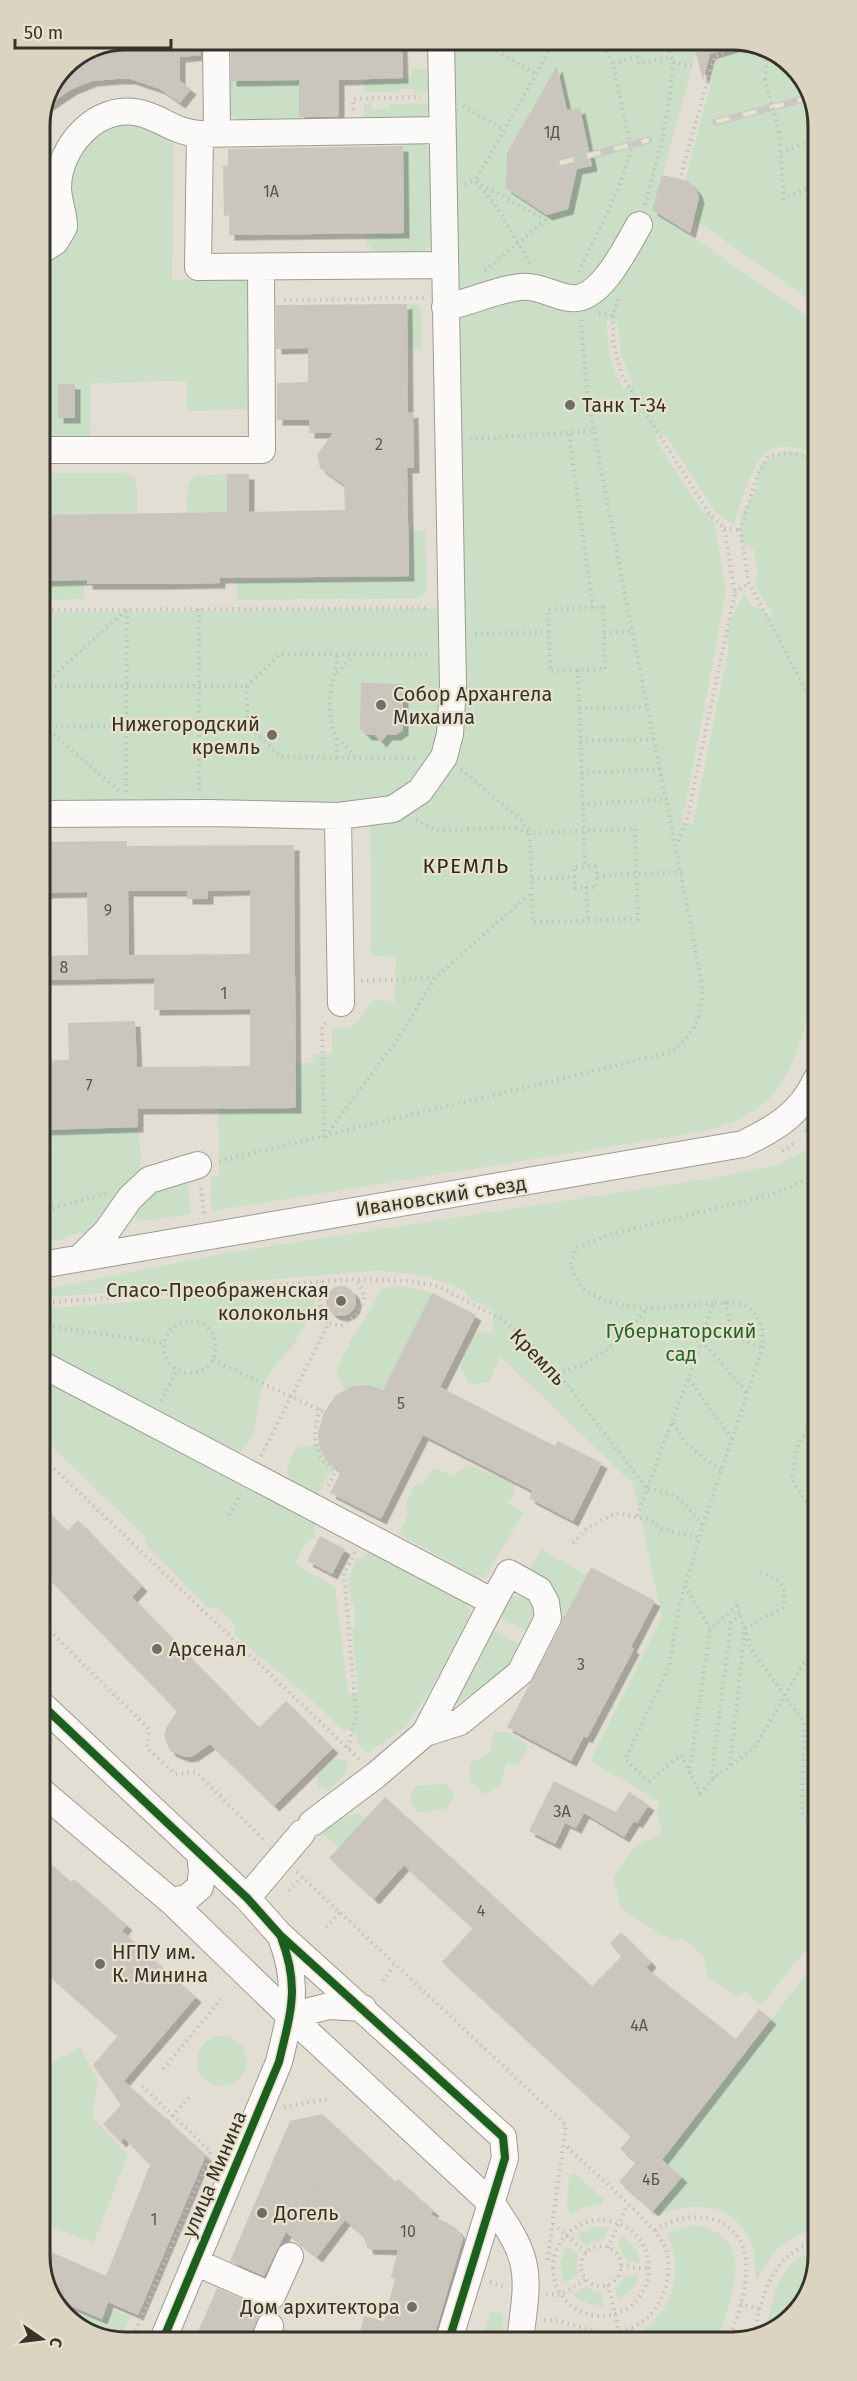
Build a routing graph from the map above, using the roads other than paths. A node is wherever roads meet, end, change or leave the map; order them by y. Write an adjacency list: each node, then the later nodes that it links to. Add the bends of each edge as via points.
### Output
1 (215, 49): 4 (street)
2 (441, 50): 3 (street)
3 (442, 130): 4 (street); 7 (street)
4 (208, 133): 6 (street, via 182,133 163,121 126,111 93,123 73,140 63,162 58,185 64,227); 8 (street, via 198,267)
5 (639, 225): 9 (street, via 602,283 564,295 522,286)
6 (50, 245)
7 (444, 265): 8 (street); 9 (street)
8 (261, 267): 10 (street, via 262,450)
9 (436, 303): 12 (street, via 452,621 450,734 444,757 420,791 393,809)
10 (50, 450)
11 (50, 814): 12 (street)
12 (338, 816): 13 (street)
13 (341, 1003)
14 (808, 1097): 16 (street, Ивановский съезд, via 794,1115 743,1144)
15 (198, 1165): 16 (street, via 149,1180)
16 (81, 1257): 17 (street, Ивановский съезд)
17 (50, 1263)
18 (50, 1369): 19 (street)
19 (493, 1602): 21 (street); 21 (street, via 509,1573 538,1590 546,1603 548,1618 520,1673 460,1722)
20 (50, 1712): 23 (street)
21 (425, 1732): 24 (street, via 307,1828)
22 (50, 1799): 25 (street)
23 (200, 1854): 24 (street); 25 (street, via 200,1887 187,1898)
24 (247, 1898): 26 (street)
25 (171, 1901): 28 (street)
26 (280, 1935): 27 (street); 28 (street, улица Минина, via 291,1964)
27 (363, 2008): 28 (street, via 328,2006); 29 (street, via 503,2138 505,2158)
28 (290, 2016): 29 (street); 31 (street, улица Минина, via 279,2061)
29 (492, 2204): 33 (street); 34 (street, via 516,2238 525,2261)
30 (290, 2256): 31 (street, via 272,2296)
31 (183, 2265): 32 (street, улица Минина)
32 (165, 2331)
33 (451, 2332)
34 (521, 2332)

